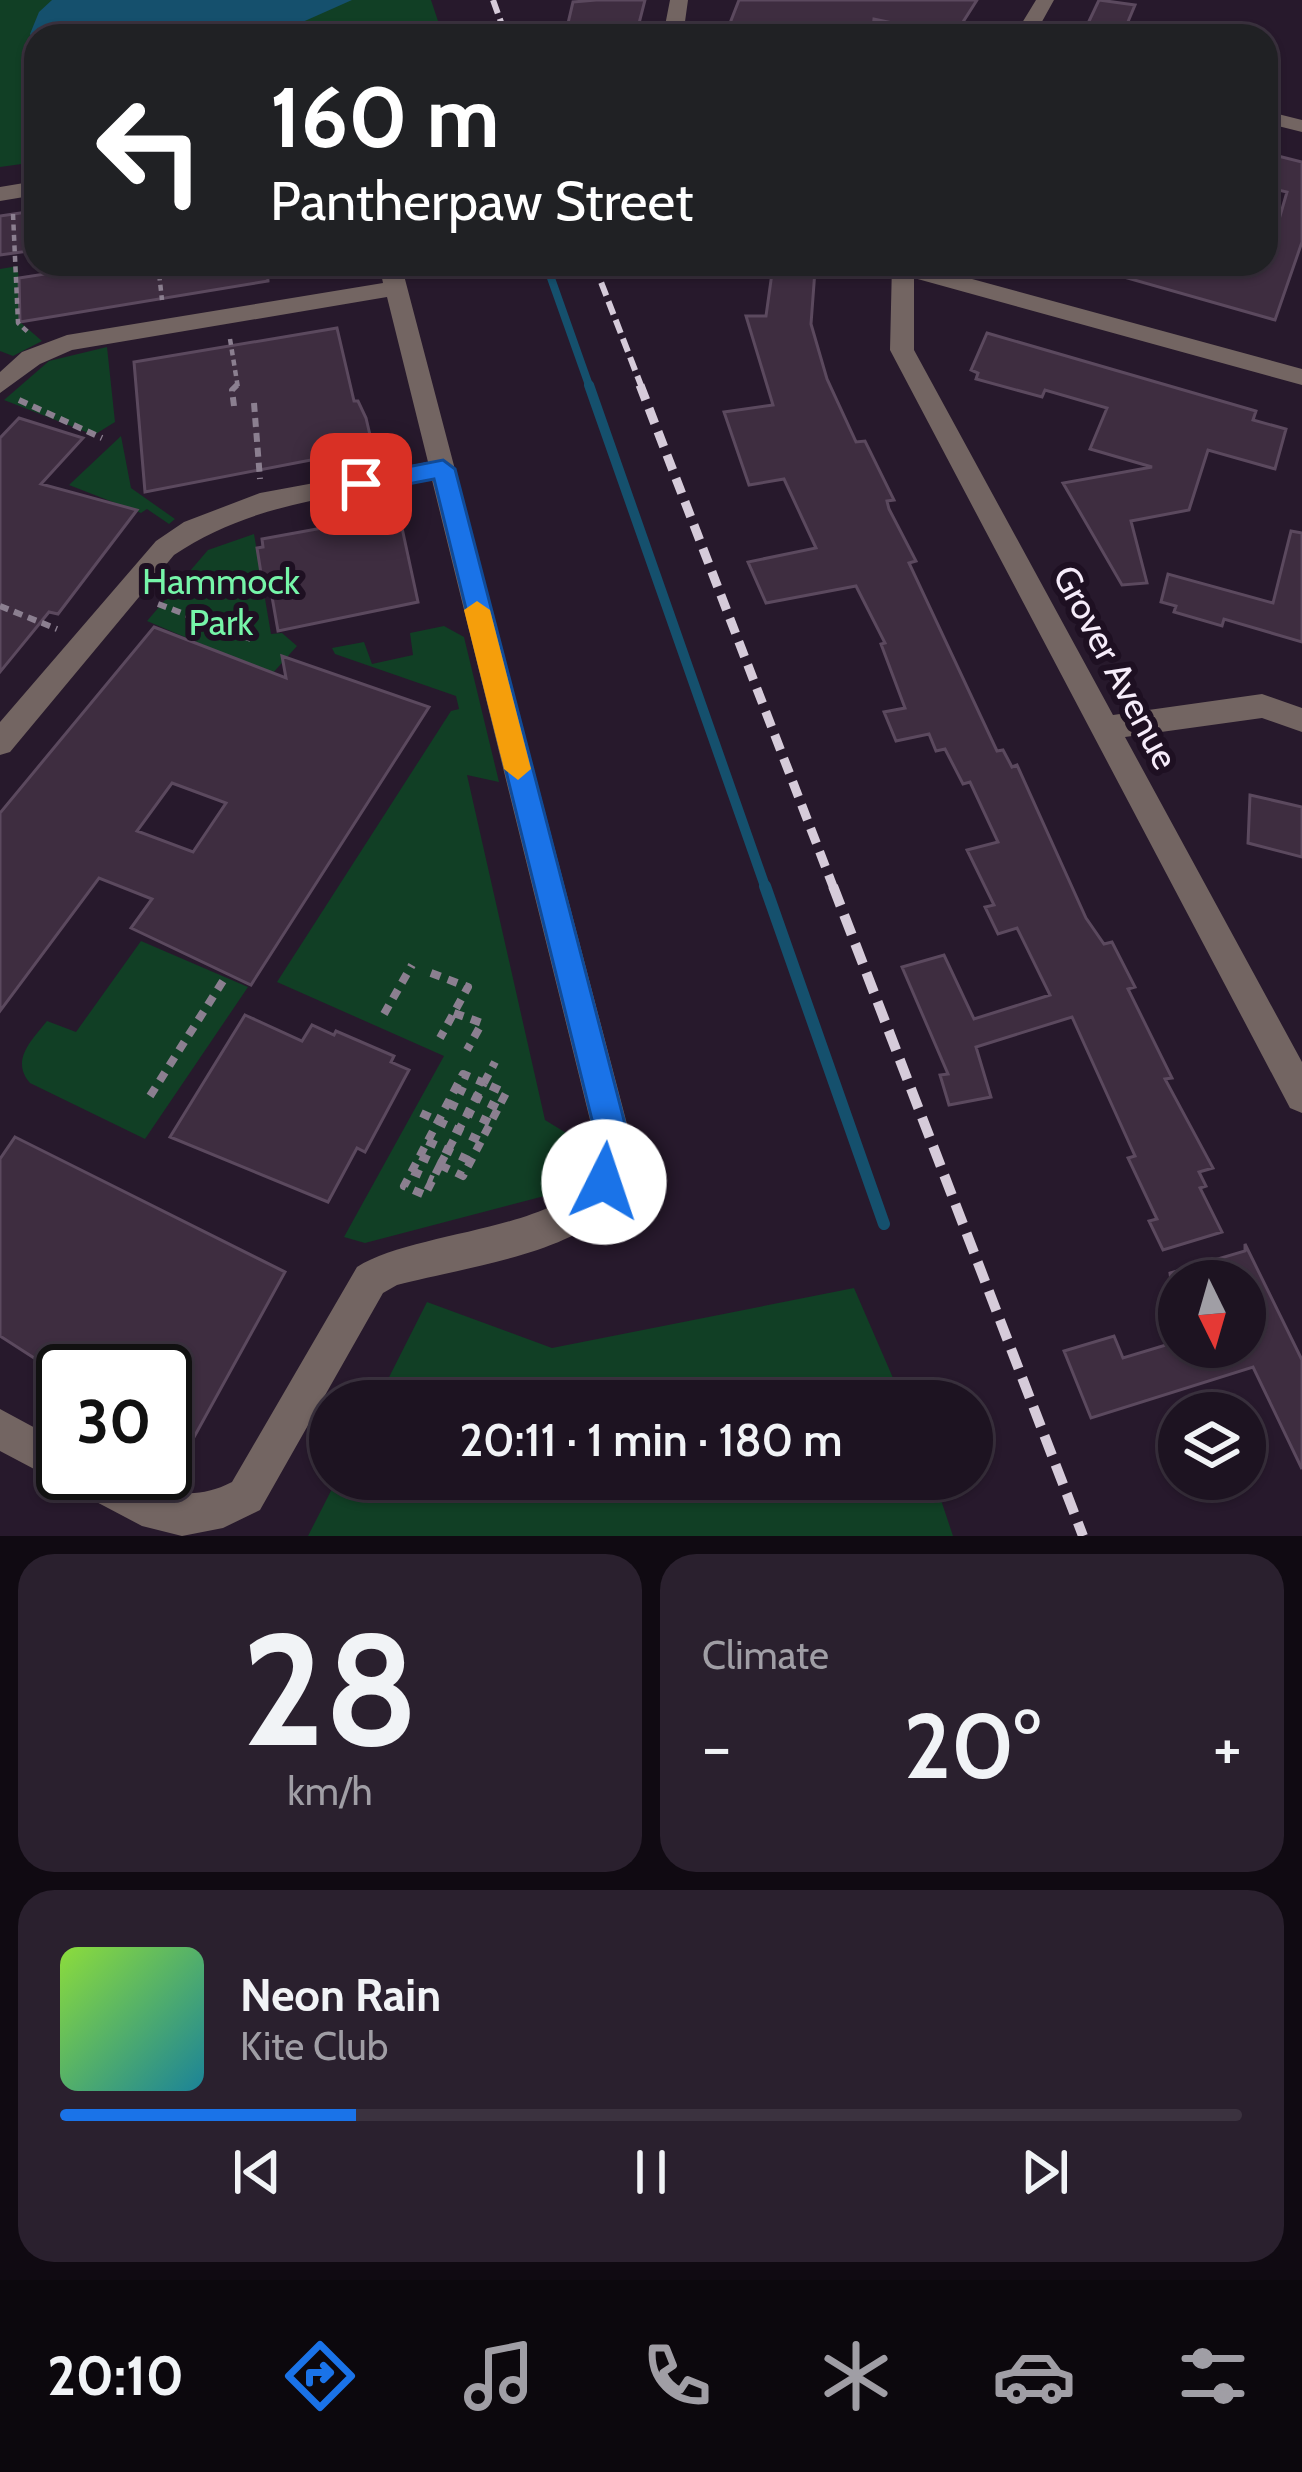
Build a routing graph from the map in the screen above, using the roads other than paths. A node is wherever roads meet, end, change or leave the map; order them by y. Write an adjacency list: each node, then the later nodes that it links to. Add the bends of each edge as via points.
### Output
1 (393, 276): 5 (street, via 67,343 31,358); 6 (street)
2 (902, 276): 8 (street, Grover Avenue, via 902,350)
3 (938, 276): 4 (street)
4 (1302, 377)
5 (9, 393)
6 (443, 469): 9 (street, via 242,507 186,530); 13 (street, via 609,1124 610,1167 587,1205 558,1220 370,1280 246,1496 227,1514 182,1527)
7 (1302, 720): 8 (street, via 1262,706)
8 (1104, 728): 10 (street, Grover Avenue)
9 (0, 743)
10 (1302, 1096)
11 (0, 1429): 12 (street)
12 (36, 1450)
13 (130, 1500)

